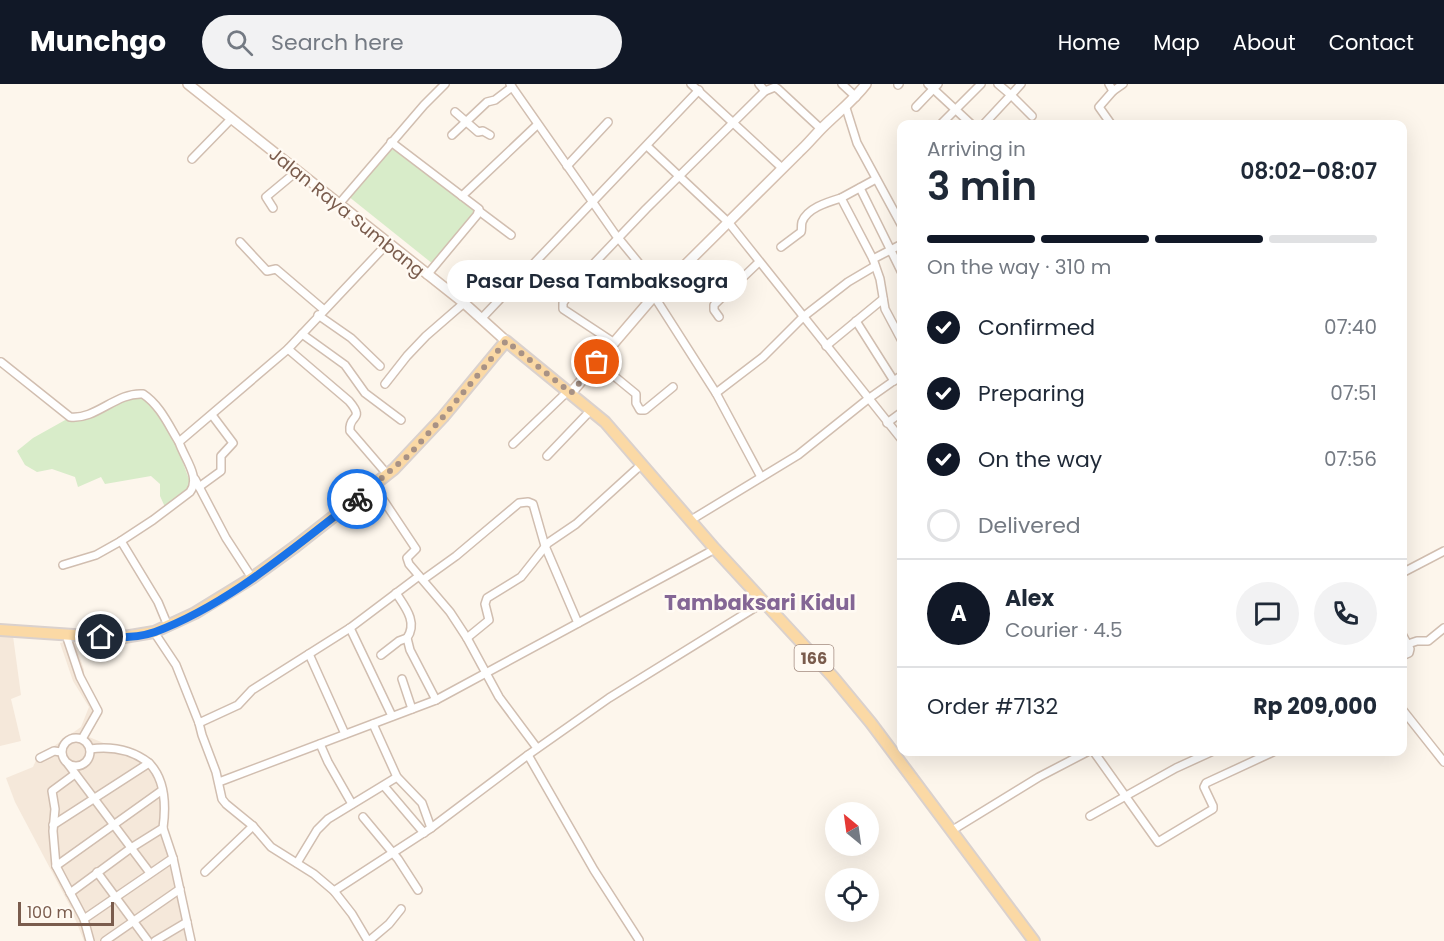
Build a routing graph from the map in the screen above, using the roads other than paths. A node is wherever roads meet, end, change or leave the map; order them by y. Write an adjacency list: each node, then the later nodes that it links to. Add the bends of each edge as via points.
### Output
1 (188, 84): 23 (street, Jalan Raya Sumbang)
2 (446, 84): 35 (street)
3 (691, 84): 14 (street)
4 (759, 84): 15 (street)
5 (842, 84): 17 (street)
6 (866, 84): 17 (street)
7 (981, 84): 20 (street)
8 (998, 84): 16 (street)
9 (1021, 84): 16 (street)
10 (1123, 84): 13 (street)
11 (511, 86): 28 (street); 31 (street)
12 (933, 86): 18 (street); 20 (street)
13 (1111, 88): 27 (street, via 1099,107)
14 (699, 90): 30 (street); 36 (street)
15 (765, 90): 30 (street); 32 (street, via 778,89)
16 (1011, 95): 22 (street); 26 (street)
17 (856, 97): 19 (street)
18 (916, 106)
19 (846, 108): 32 (street); 42 (street, via 857,143)
20 (956, 109): 24 (street); 25 (street)
21 (455, 112): 28 (street)
22 (1032, 116)
23 (231, 119): 37 (street); 40 (street, Jalan Raya Sumbang)
24 (945, 120)
25 (967, 120)
26 (988, 120)
27 (1108, 120)
28 (466, 121): 33 (street); 34 (street, via 478,132)
29 (608, 122): 38 (street)
30 (733, 122): 39 (street); 41 (street)
31 (537, 125): 38 (street); 44 (street)
32 (821, 129): 39 (street)
33 (452, 135)
34 (490, 135)
35 (391, 142): 44 (street); 47 (street)
36 (646, 146): 41 (street); 46 (street)
37 (192, 159)
38 (567, 166): 46 (street)
39 (782, 168): 51 (street)
40 (296, 172): 47 (street, Jalan Raya Sumbang); 48 (street, via 266,197)
41 (680, 176): 51 (street); 53 (street)
42 (876, 179): 43 (street); 50 (street)
43 (860, 188): 45 (street); 58 (street)
44 (462, 196): 49 (street)
45 (841, 198): 57 (street, via 813,210 803,221 801,232); 60 (street)
46 (592, 201): 53 (street); 69 (street)
47 (339, 204): 55 (street, Jalan Raya Sumbang)
48 (273, 208)
49 (479, 211): 52 (street); 62 (street)
50 (897, 217)
51 (729, 222): 59 (street); 63 (street)
52 (511, 235)
53 (618, 238): 63 (street); 74 (street, via 581,277 562,306)
54 (240, 242): 66 (street, via 267,271 276,269)
55 (387, 244): 62 (street, Jalan Raya Sumbang); 66 (street)
56 (897, 246): 58 (street)
57 (781, 247)
58 (890, 250): 60 (street); 61 (street)
59 (759, 262): 67 (street); 68 (street, via 714,305)
60 (874, 263): 64 (street); 67 (street)
61 (897, 263)
62 (427, 275): 65 (street, Jalan Raya Sumbang)
63 (657, 293): 74 (street); 85 (street)
64 (883, 299): 70 (street); 71 (street)
65 (464, 303): 69 (street, Jalan Raya Sumbang); 82 (street, via 426,336)
66 (321, 312): 72 (street); 79 (street)
67 (803, 317): 75 (street); 85 (street, via 763,357)
68 (719, 318)
69 (481, 319): 73 (street, Jalan Raya Sumbang)
70 (856, 321): 75 (street); 81 (street)
71 (897, 332)
72 (302, 334): 76 (street); 90 (street, via 345,365 365,393)
73 (506, 341): 84 (main road, 166); 97 (main road, via 435,426)
74 (614, 342): 78 (street)
75 (826, 346): 86 (street)
76 (288, 349): 88 (street); 97 (street, via 349,401 357,414 350,431)
77 (1, 362): 93 (street, via 70,417 85,416 127,396 143,394 159,410)
78 (597, 362): 83 (street, via 636,394 640,410); 84 (street)
79 (380, 366)
80 (897, 379): 81 (street)
81 (894, 381): 86 (street)
82 (385, 384)
83 (673, 387)
84 (570, 392): 87 (main road, 166); 94 (street)
85 (716, 393): 98 (street)
86 (868, 399): 91 (street); 98 (street, via 798,455)
87 (591, 410): 95 (street); 96 (main road, 166)
88 (212, 415): 93 (street); 99 (street, via 232,442 221,456 221,471)
89 (897, 416): 91 (street)
90 (401, 420)
91 (887, 423): 92 (street)
92 (897, 434)
93 (179, 442): 99 (street)
94 (513, 444)
95 (547, 456)
96 (642, 464): 101 (main road, 166); 103 (street, via 576,524)
97 (387, 474): 100 (main road)
98 (761, 477): 101 (street)
99 (197, 483): 102 (street); 108 (street)
100 (374, 486): 108 (main road); 109 (street, via 416,549 406,560)
101 (691, 520): 104 (main road, 166)
102 (121, 541): 106 (street); 113 (street)
103 (545, 546): 109 (street, via 533,504 522,502 456,556); 112 (street); 120 (street, via 522,578 487,598 489,620)
104 (715, 549): 111 (main road, 166); 112 (street)
105 (1444, 551): 107 (street)
106 (63, 566)
107 (1407, 570)
108 (252, 578): 113 (main road)
109 (421, 578): 110 (street); 120 (street)
110 (396, 593): 114 (street); 119 (street, via 412,623)
111 (764, 602): 136 (street, via 609,698); 163 (main road, 166, via 871,723)
112 (578, 623): 125 (street)
113 (168, 626): 117 (main road)
114 (350, 628): 123 (street); 130 (street)
115 (1444, 628): 121 (street, via 1428,641)
116 (0, 630): 118 (main road)
117 (154, 632): 118 (main road, via 120,638); 131 (street, via 176,665)
118 (64, 635): 134 (street, via 98,711)
119 (407, 638): 124 (street); 127 (street)
120 (467, 638): 125 (street)
121 (1408, 644): 122 (street)
122 (1407, 653)
123 (309, 654): 131 (street, via 252,690 238,705); 133 (street)
124 (381, 654)
125 (486, 673): 127 (street); 136 (street)
126 (402, 679): 128 (street)
127 (436, 700): 128 (street)
128 (412, 709): 130 (street)
129 (1407, 715): 145 (street)
130 (392, 717): 132 (street)
131 (199, 723): 150 (street)
132 (373, 724): 133 (street); 149 (street)
133 (345, 734): 135 (street)
134 (82, 739): 137 (street); 138 (street, via 68,740)
135 (320, 744): 150 (street); 155 (street)
136 (537, 748): 139 (street)
137 (90, 749): 146 (street, via 115,748); 147 (street, via 86,762)
138 (61, 752): 144 (street); 147 (street)
139 (528, 755): 162 (street); 182 (street)
140 (1079, 756): 163 (street)
141 (1097, 756): 153 (street)
142 (1202, 756): 153 (street)
143 (1265, 756): 153 (street, via 1206,783 1213,809 1160,842)
144 (40, 758)
145 (1444, 762)
146 (149, 763): 152 (street, via 160,780); 154 (street)
147 (68, 764): 148 (street)
148 (75, 774): 154 (street); 158 (street, via 52,791)
149 (398, 777): 151 (street); 162 (street, via 422,804)
150 (219, 782): 160 (street, via 226,804)
151 (384, 786): 155 (street); 164 (street)
152 (161, 791): 159 (street); 161 (street)
153 (1125, 797): 156 (street)
154 (94, 798): 158 (street); 159 (street)
155 (352, 804): 168 (street, via 321,825)
156 (1090, 816)
157 (363, 817): 166 (street)
158 (53, 825): 169 (street)
159 (114, 825): 165 (street); 169 (street)
160 (253, 826): 168 (street, via 271,847); 170 (street)
161 (164, 828): 165 (street); 167 (street)
162 (431, 828): 164 (street)
163 (951, 831): 189 (main road, 166)
164 (424, 833): 166 (street)
165 (131, 848): 171 (street); 172 (street)
166 (393, 853): 174 (street); 175 (street)
167 (173, 858): 172 (street); 173 (street)
168 (297, 863): 175 (street)
169 (56, 866): 176 (street)
170 (205, 872)
171 (97, 873): 176 (street); 177 (street)
172 (150, 873): 177 (street)
173 (180, 889): 180 (street); 181 (street)
174 (418, 890)
175 (334, 891): 188 (street)
176 (70, 893): 179 (street)
177 (116, 896): 179 (street); 180 (street)
178 (401, 909): 188 (street)
179 (84, 919): 183 (street)
180 (134, 921): 184 (street); 185 (street)
181 (187, 922): 186 (street); 187 (street)
182 (639, 940)
183 (90, 941)
184 (105, 941)
185 (147, 941)
186 (155, 941)
187 (191, 941)
188 (369, 941)
189 (1034, 941)

